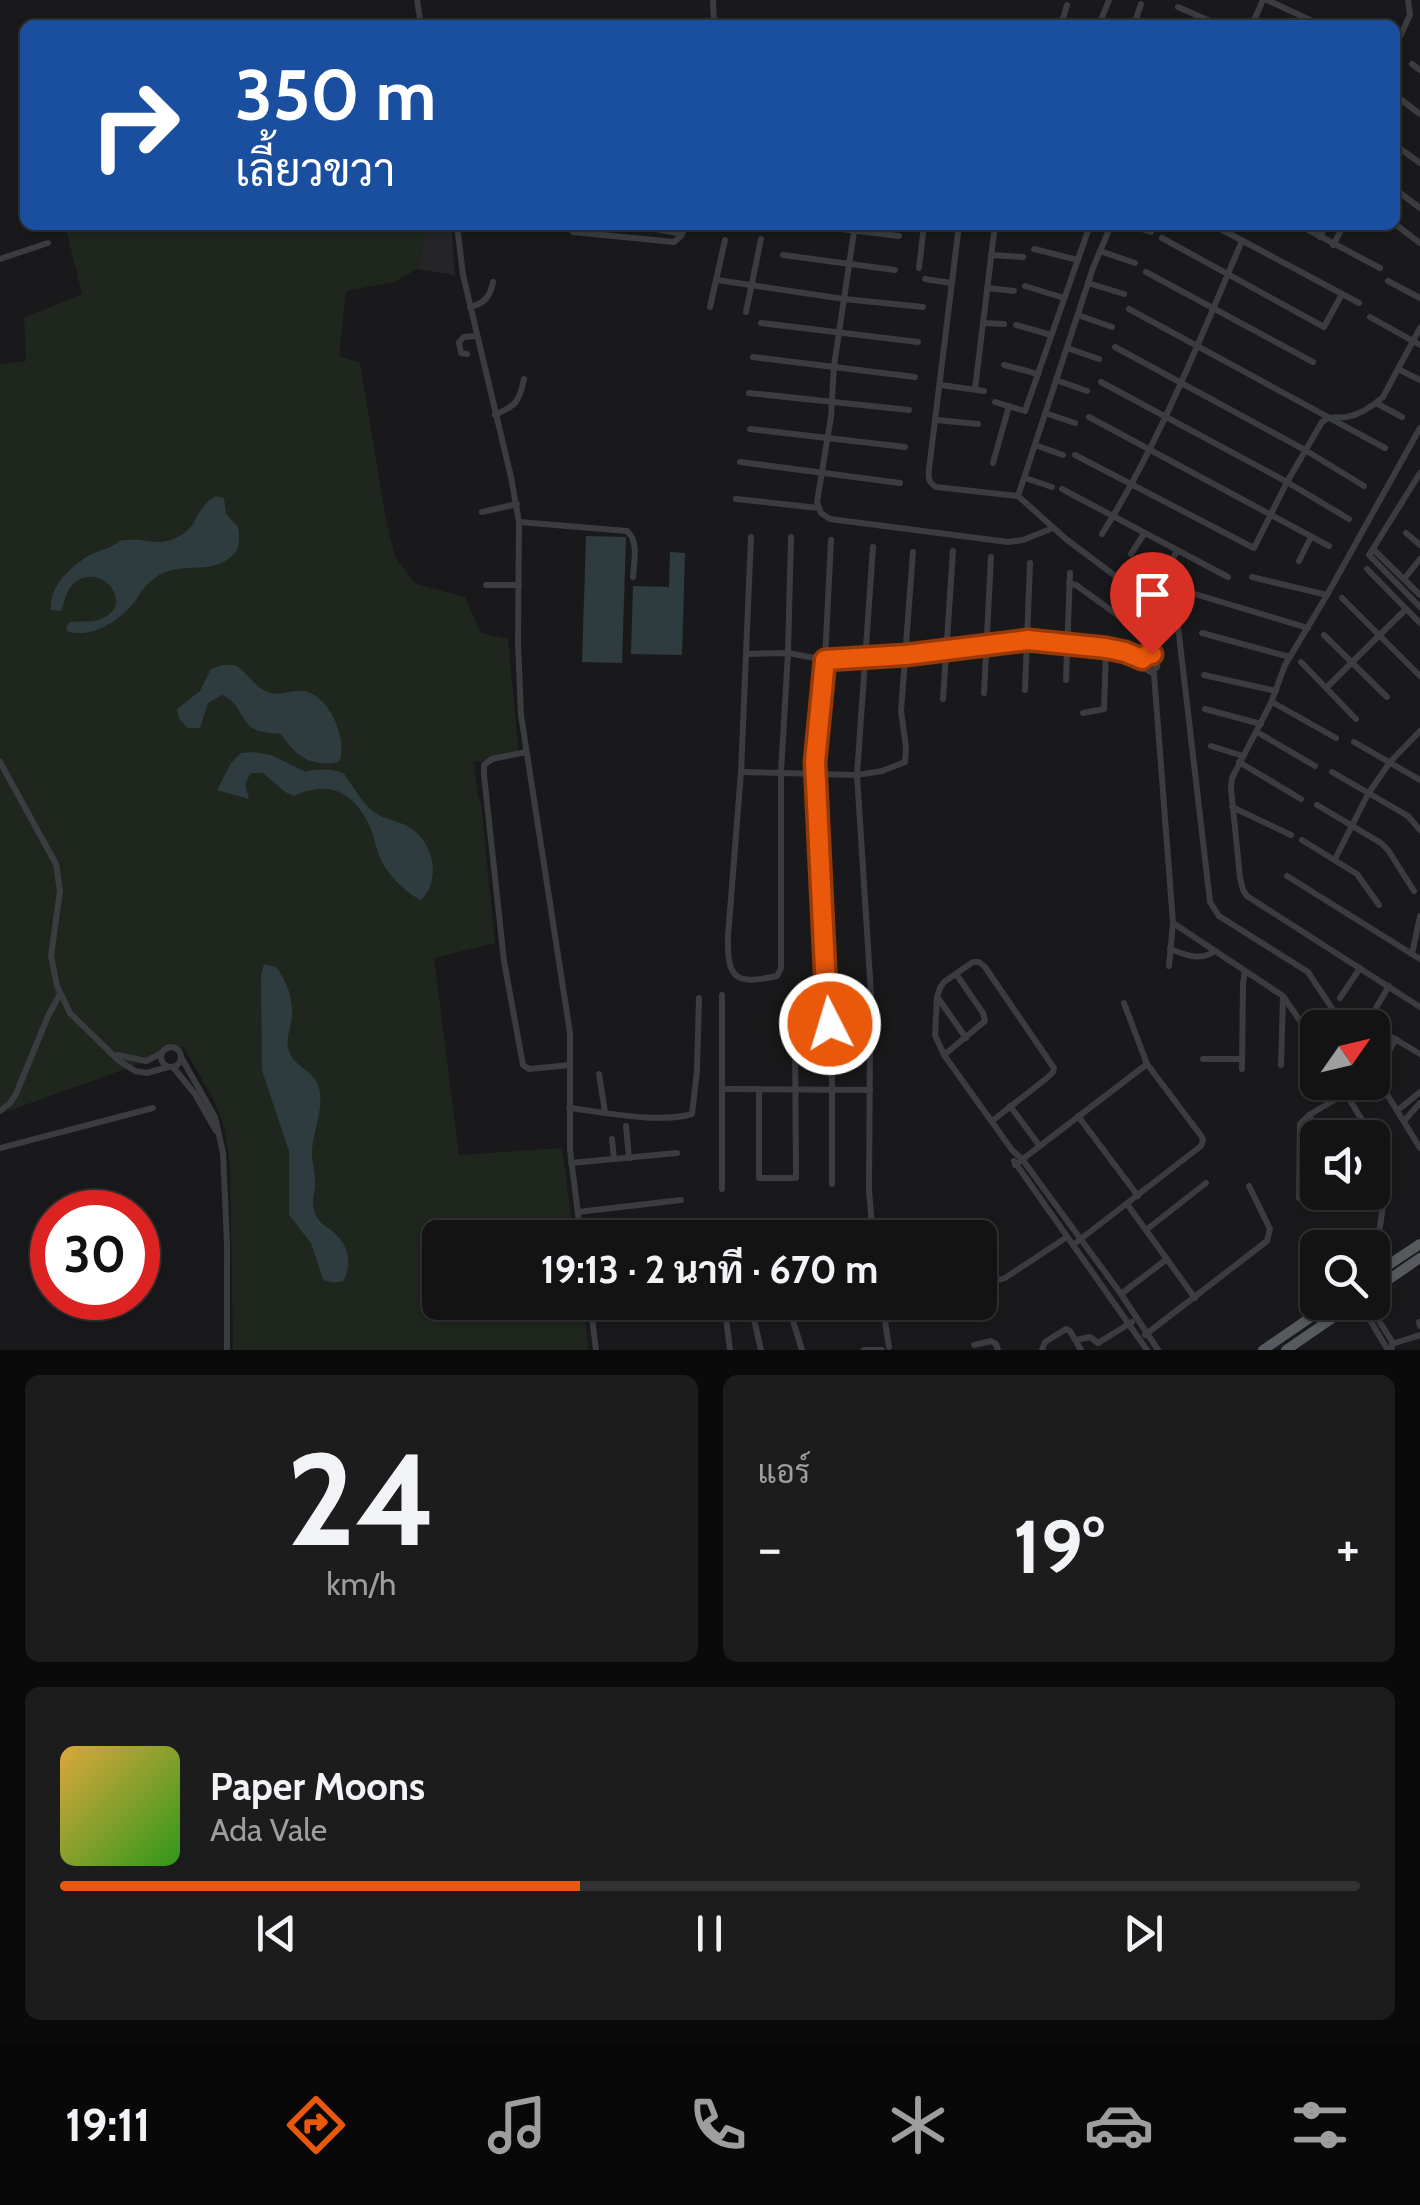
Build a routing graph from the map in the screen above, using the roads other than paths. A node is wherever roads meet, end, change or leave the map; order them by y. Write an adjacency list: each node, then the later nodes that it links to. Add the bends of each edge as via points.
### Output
1 (1265, 0): 9 (street)
2 (1408, 0): 10 (street, via 1410,15)
3 (1141, 4): 7 (street)
4 (1068, 5): 6 (street)
5 (1178, 7): 8 (street)
6 (1062, 20)
7 (1135, 20)
8 (1207, 20)
9 (1310, 20)
10 (1400, 36)
11 (1412, 64): 12 (street)
12 (1420, 70)
13 (1400, 99): 14 (street)
14 (1420, 114)
15 (1400, 228): 40 (street)
16 (457, 230): 75 (street)
17 (571, 230): 33 (street, via 674,242)
18 (661, 230): 33 (street)
19 (684, 230): 33 (street)
20 (854, 230): 50 (street)
21 (887, 230): 34 (street)
22 (923, 230): 52 (street)
23 (958, 230): 61 (street)
24 (995, 230): 46 (street)
25 (1087, 230): 49 (street)
26 (1110, 230): 44 (street)
27 (1145, 230): 32 (street)
28 (1223, 230): 39 (street)
29 (1308, 230): 35 (street)
30 (1324, 230): 35 (street)
31 (1341, 230): 42 (street)
32 (1151, 232)
33 (682, 234)
34 (900, 236)
35 (1320, 237): 42 (street)
36 (761, 238): 63 (street)
37 (1162, 238): 56 (street)
38 (725, 240): 58 (street)
39 (1242, 240): 56 (street); 68 (street)
40 (1420, 243)
41 (48, 244): 48 (street)
42 (1333, 245): 53 (street)
43 (1034, 249): 49 (street)
44 (1100, 251): 51 (street); 62 (street)
45 (783, 255): 50 (street)
46 (991, 255): 47 (street); 65 (street)
47 (1022, 257)
48 (0, 260)
49 (1078, 260): 69 (street)
50 (849, 264): 54 (street); 71 (street)
51 (1136, 264)
52 (919, 268)
53 (1380, 268)
54 (895, 270)
55 (1146, 272): 77 (street)
56 (1227, 274): 68 (street, via 1324,328); 77 (street)
57 (925, 278): 61 (street)
58 (717, 280): 63 (street); 74 (street)
59 (1388, 281): 70 (street)
60 (493, 282): 75 (street, via 485,301)
61 (951, 283): 109 (street)
62 (1088, 283): 67 (street); 79 (street)
63 (750, 286): 71 (street); 78 (street)
64 (1025, 286): 69 (street)
65 (988, 288): 66 (street); 82 (street)
66 (1014, 291)
67 (1124, 294)
68 (1342, 294): 72 (street)
69 (1064, 298): 88 (street)
70 (1420, 298)
71 (844, 299): 73 (street); 87 (street)
72 (1359, 303)
73 (924, 306)
74 (710, 307)
75 (470, 308): 89 (street)
76 (1129, 309): 92 (street)
77 (1213, 309): 92 (street); 98 (street)
78 (746, 312)
79 (1078, 316): 85 (street); 94 (street)
80 (1370, 317): 91 (street)
81 (761, 323): 87 (street)
82 (984, 324): 83 (street); 110 (street)
83 (1004, 324)
84 (1016, 325): 88 (street)
85 (1112, 327)
86 (1420, 328): 91 (street)
87 (839, 332): 90 (street); 100 (street)
88 (1051, 335): 102 (street)
89 (477, 336): 95 (street, via 459,342 461,354); 120 (street)
90 (918, 342)
91 (1416, 343): 101 (street)
92 (1197, 346): 108 (street); 121 (street)
93 (1115, 347): 108 (street)
94 (1067, 348): 97 (street); 105 (street)
95 (468, 354)
96 (753, 356): 100 (street)
97 (1099, 359)
98 (1312, 362)
99 (1004, 365): 102 (street)
100 (834, 366): 103 (street); 114 (street)
101 (1398, 369): 106 (street); 116 (street)
102 (1038, 374): 117 (street, via 1025,411)
103 (915, 377)
104 (524, 380): 120 (street, via 516,404)
105 (1056, 380): 112 (street); 119 (street)
106 (1420, 380)
107 (1101, 382): 124 (street)
108 (1182, 383): 124 (street); 135 (street)
109 (940, 385): 110 (street); 125 (street)
110 (975, 389): 111 (street)
111 (984, 391)
112 (1087, 391)
113 (749, 393): 114 (street)
114 (832, 402): 118 (street); 130 (street)
115 (995, 402): 117 (street)
116 (1376, 403): 121 (street, via 1348,417); 123 (street)
117 (1009, 406): 139 (street)
118 (910, 410)
119 (1045, 412): 126 (street); 131 (street)
120 (494, 415): 151 (street)
121 (1329, 416): 133 (street); 135 (street)
122 (1089, 417): 134 (street)
123 (1402, 417)
124 (1167, 418): 134 (street); 143 (street)
125 (936, 420): 127 (street); 149 (street, via 931,484)
126 (1075, 423)
127 (978, 424)
128 (1420, 428): 189 (street)
129 (750, 429): 130 (street)
130 (827, 437): 132 (street); 140 (street)
131 (1036, 445): 136 (street); 142 (street)
132 (904, 446)
133 (1385, 448)
134 (1149, 450): 145 (street); 154 (street)
135 (1305, 450): 143 (street); 147 (street)
136 (1063, 455)
137 (1075, 455): 145 (street)
138 (740, 462): 140 (street)
139 (992, 462)
140 (821, 472): 144 (street); 152 (street)
141 (1420, 473): 169 (street)
142 (1025, 478): 146 (street); 149 (street)
143 (1287, 482): 154 (street); 156 (street)
144 (900, 483)
145 (1133, 484): 154 (street, via 1254,548); 155 (street)
146 (1052, 486)
147 (1364, 486)
148 (1062, 489): 155 (street)
149 (1018, 496): 158 (street)
150 (736, 500): 152 (street)
151 (517, 504): 153 (street); 157 (street)
152 (818, 508): 158 (street, via 830,520 1008,542)
153 (482, 512)
154 (1270, 515): 164 (street)
155 (1113, 517): 160 (street); 161 (street)
156 (1349, 520)
157 (520, 522): 180 (street, via 627,532 634,544); 187 (street)
158 (1054, 528): 275 (street, via 1178,626 1210,902 1219,916 1308,972)
159 (1406, 532): 167 (street)
160 (1102, 534)
161 (1144, 534): 171 (street); 173 (street)
162 (751, 537): 204 (street)
163 (791, 537): 205 (street)
164 (1311, 537): 166 (street); 176 (street)
165 (831, 540): 211 (street)
166 (1329, 546)
167 (1420, 546)
168 (873, 547): 208 (street)
169 (1373, 548): 184 (street); 192 (street, via 1369,555)
170 (952, 551): 203 (street)
171 (1176, 551): 181 (street); 183 (street)
172 (913, 552): 207 (street)
173 (1131, 554)
174 (991, 556): 201 (street)
175 (1420, 560): 184 (street)
176 (1299, 562)
177 (1030, 563): 199 (street)
178 (1367, 569): 193 (street)
179 (1070, 573): 185 (street)
180 (633, 577)
181 (1228, 577)
182 (1252, 577): 189 (street)
183 (1160, 579)
184 (1404, 579): 190 (street)
185 (1069, 582): 200 (street); 206 (street, via 1148,637)
186 (486, 584): 187 (street)
187 (520, 586): 233 (street)
188 (1188, 592): 195 (street)
189 (1327, 595): 195 (street)
190 (1420, 595)
191 (1342, 598): 198 (street)
192 (1420, 606)
193 (1406, 608): 194 (street); 198 (street)
194 (1420, 623)
195 (1308, 628): 209 (street)
196 (1202, 633): 209 (street)
197 (1324, 635): 213 (street)
198 (1380, 635): 213 (street); 216 (street)
199 (1028, 640): 200 (street); 201 (street); 219 (street)
200 (1067, 643): 202 (street); 217 (street)
201 (987, 644): 203 (street); 221 (street)
202 (1106, 648): 210 (street); 226 (street, via 1104,708)
203 (947, 649): 207 (street); 223 (street)
204 (746, 654): 205 (street); 238 (street)
205 (788, 654): 211 (street); 239 (street)
206 (1152, 654): 210 (street); 214 (street, via 1158,661)
207 (906, 655): 208 (street); 242 (street, via 905,762)
208 (866, 658): 211 (street); 242 (street)
209 (1290, 658): 220 (street)
210 (1142, 659): 214 (street)
211 (825, 660): 241 (street)
212 (1301, 662): 218 (street)
213 (1352, 662): 218 (street); 222 (street)
214 (1154, 674): 257 (street)
215 (1204, 674): 220 (street)
216 (1420, 676)
217 (1066, 680)
218 (1326, 688): 227 (street)
219 (1024, 690)
220 (1276, 691): 224 (street)
221 (984, 693)
222 (1387, 696)
223 (943, 699)
224 (1272, 702): 228 (street); 230 (street)
225 (1205, 708): 228 (street)
226 (1084, 713)
227 (1356, 719)
228 (1259, 728): 234 (street); 237 (street)
229 (1420, 731): 236 (street)
230 (1336, 738)
231 (1354, 742): 236 (street)
232 (1211, 746): 234 (street)
233 (526, 752): 293 (street); 293 (street, via 484,765 504,961 522,1065)
234 (1241, 759): 245 (street); 247 (street, via 1230,783)
235 (0, 762): 267 (street, via 60,878 51,956)
236 (1390, 762): 243 (street); 244 (street)
237 (1315, 766)
238 (741, 772): 239 (street); 239 (street, via 728,946 734,972 744,981 777,976 781,968)
239 (781, 772): 241 (street)
240 (1332, 772): 244 (street)
241 (817, 774): 242 (street); 242 (street, via 827,1010 836,1031 872,1025)
242 (857, 776)
243 (1420, 780)
244 (1368, 794): 248 (street); 249 (street)
245 (1301, 799)
246 (1317, 805): 248 (street)
247 (1232, 807): 250 (street); 262 (street, via 1243,890)
248 (1352, 826): 252 (street); 254 (street, via 1388,850)
249 (1420, 830)
250 (1291, 836)
251 (1302, 840): 252 (street)
252 (1335, 859): 255 (street, via 1358,874)
253 (1287, 876): 260 (street)
254 (1414, 891)
255 (1379, 904)
256 (1420, 916): 260 (street)
257 (1173, 923): 258 (street); 259 (street)
258 (1170, 948): 259 (street, via 1202,958); 261 (street)
259 (1214, 952): 263 (street)
260 (1416, 956)
261 (1169, 966)
262 (1360, 968): 265 (street); 272 (street)
263 (1245, 970): 269 (street); 290 (street)
264 (956, 974): 270 (street); 279 (street, via 985,1017); 306 (street, via 973,962 982,964 1052,1064 1054,1072)
265 (1389, 986): 274 (street); 276 (street)
266 (798, 991): 299 (street)
267 (60, 994): 284 (street, via 70,1013); 309 (street, via 16,1094)
268 (722, 996): 297 (street)
269 (1284, 996): 277 (street); 292 (street)
270 (937, 997): 279 (street); 287 (street, via 935,1035)
271 (699, 998): 311 (street, via 692,1114)
272 (1340, 998)
273 (1124, 1003): 291 (street)
274 (1420, 1008)
275 (1333, 1010)
276 (1375, 1010)
277 (1300, 1020)
278 (1390, 1035): 280 (street)
279 (966, 1038): 287 (street)
280 (1396, 1039): 283 (street); 286 (street)
281 (832, 1041): 300 (street)
282 (870, 1041): 301 (street)
283 (1390, 1049)
284 (112, 1053): 285 (street, via 146,1061); 294 (street, via 135,1071)
285 (162, 1053): 288 (street, via 172,1047); 294 (street)
286 (1420, 1054)
287 (944, 1055): 316 (street)
288 (182, 1057): 294 (street); 318 (street)
289 (1204, 1058): 290 (street)
290 (1242, 1059): 295 (street)
291 (1146, 1064): 313 (street); 332 (street, via 1203,1140)
292 (1281, 1065)
293 (570, 1066): 308 (street)
294 (170, 1067): 318 (street)
295 (1242, 1069)
296 (599, 1074): 311 (street)
297 (722, 1089): 298 (street); 331 (street)
298 (759, 1089): 299 (street); 299 (street, via 759,1178 796,1178)
299 (795, 1090): 300 (street)
300 (832, 1090): 301 (street); 329 (street)
301 (870, 1090): 338 (street)
302 (1419, 1097): 310 (street); 315 (street)
303 (1390, 1098): 310 (street)
304 (1335, 1100): 312 (street)
305 (1350, 1100): 340 (street, via 1389,1165)
306 (1010, 1106): 316 (street); 320 (street)
307 (154, 1108): 321 (street)
308 (569, 1108): 311 (street); 327 (street)
309 (0, 1110)
310 (1398, 1110): 315 (street)
311 (605, 1112)
312 (1310, 1115): 314 (street); 333 (street, via 1300,1124)
313 (1078, 1116): 320 (street); 332 (street)
314 (1313, 1120)
315 (1405, 1120): 322 (street)
316 (992, 1121): 326 (street)
317 (626, 1126): 324 (street)
318 (219, 1136): 369 (street, via 226,1189)
319 (612, 1140): 325 (street)
320 (1039, 1144): 326 (street)
321 (0, 1148)
322 (1420, 1148)
323 (677, 1153): 324 (street)
324 (629, 1158): 325 (street)
325 (614, 1159): 327 (street)
326 (1018, 1162): 341 (street); 342 (street)
327 (571, 1164): 336 (street)
328 (1206, 1183): 339 (street)
329 (832, 1184)
330 (1249, 1186): 351 (street, via 1269,1238)
331 (722, 1189)
332 (1138, 1196): 335 (street)
333 (1299, 1198)
334 (681, 1200): 336 (street)
335 (1128, 1204): 339 (street); 342 (street)
336 (578, 1212): 337 (street)
337 (579, 1220)
338 (872, 1220)
339 (1146, 1230): 346 (street)
340 (1379, 1230)
341 (1067, 1237): 344 (street); 349 (street)
342 (1081, 1239): 344 (street); 350 (street)
343 (1420, 1244): 347 (main road)
344 (1073, 1245): 361 (street)
345 (1420, 1258): 348 (main road)
346 (1167, 1259): 350 (street); 351 (street)
347 (1390, 1265)
348 (1390, 1279)
349 (997, 1281)
350 (1121, 1294): 361 (street)
351 (1196, 1298): 363 (street)
352 (592, 1320): 370 (street)
353 (726, 1320): 371 (street)
354 (754, 1320): 372 (street)
355 (793, 1320): 373 (street)
356 (884, 1320): 368 (street)
357 (1313, 1320): 381 (main road)
358 (1320, 1320): 382 (main road)
359 (1370, 1320): 367 (street)
360 (1376, 1320): 367 (street)
361 (1134, 1321): 363 (street); 366 (street)
362 (1420, 1335): 367 (street)
363 (1143, 1336): 379 (street); 380 (street)
364 (1076, 1340): 366 (street, via 1090,1337); 377 (street, via 1063,1330); 378 (street)
365 (974, 1344): 376 (street, via 991,1341)
366 (1098, 1346)
367 (1389, 1347)
368 (885, 1349): 374 (street); 375 (street)
369 (227, 1350)
370 (596, 1350)
371 (730, 1350)
372 (761, 1350)
373 (802, 1350)
374 (864, 1350)
375 (899, 1350)
376 (998, 1350)
377 (1042, 1350)
378 (1082, 1350)
379 (1147, 1350)
380 (1158, 1350)
381 (1263, 1350)
382 (1286, 1350)

